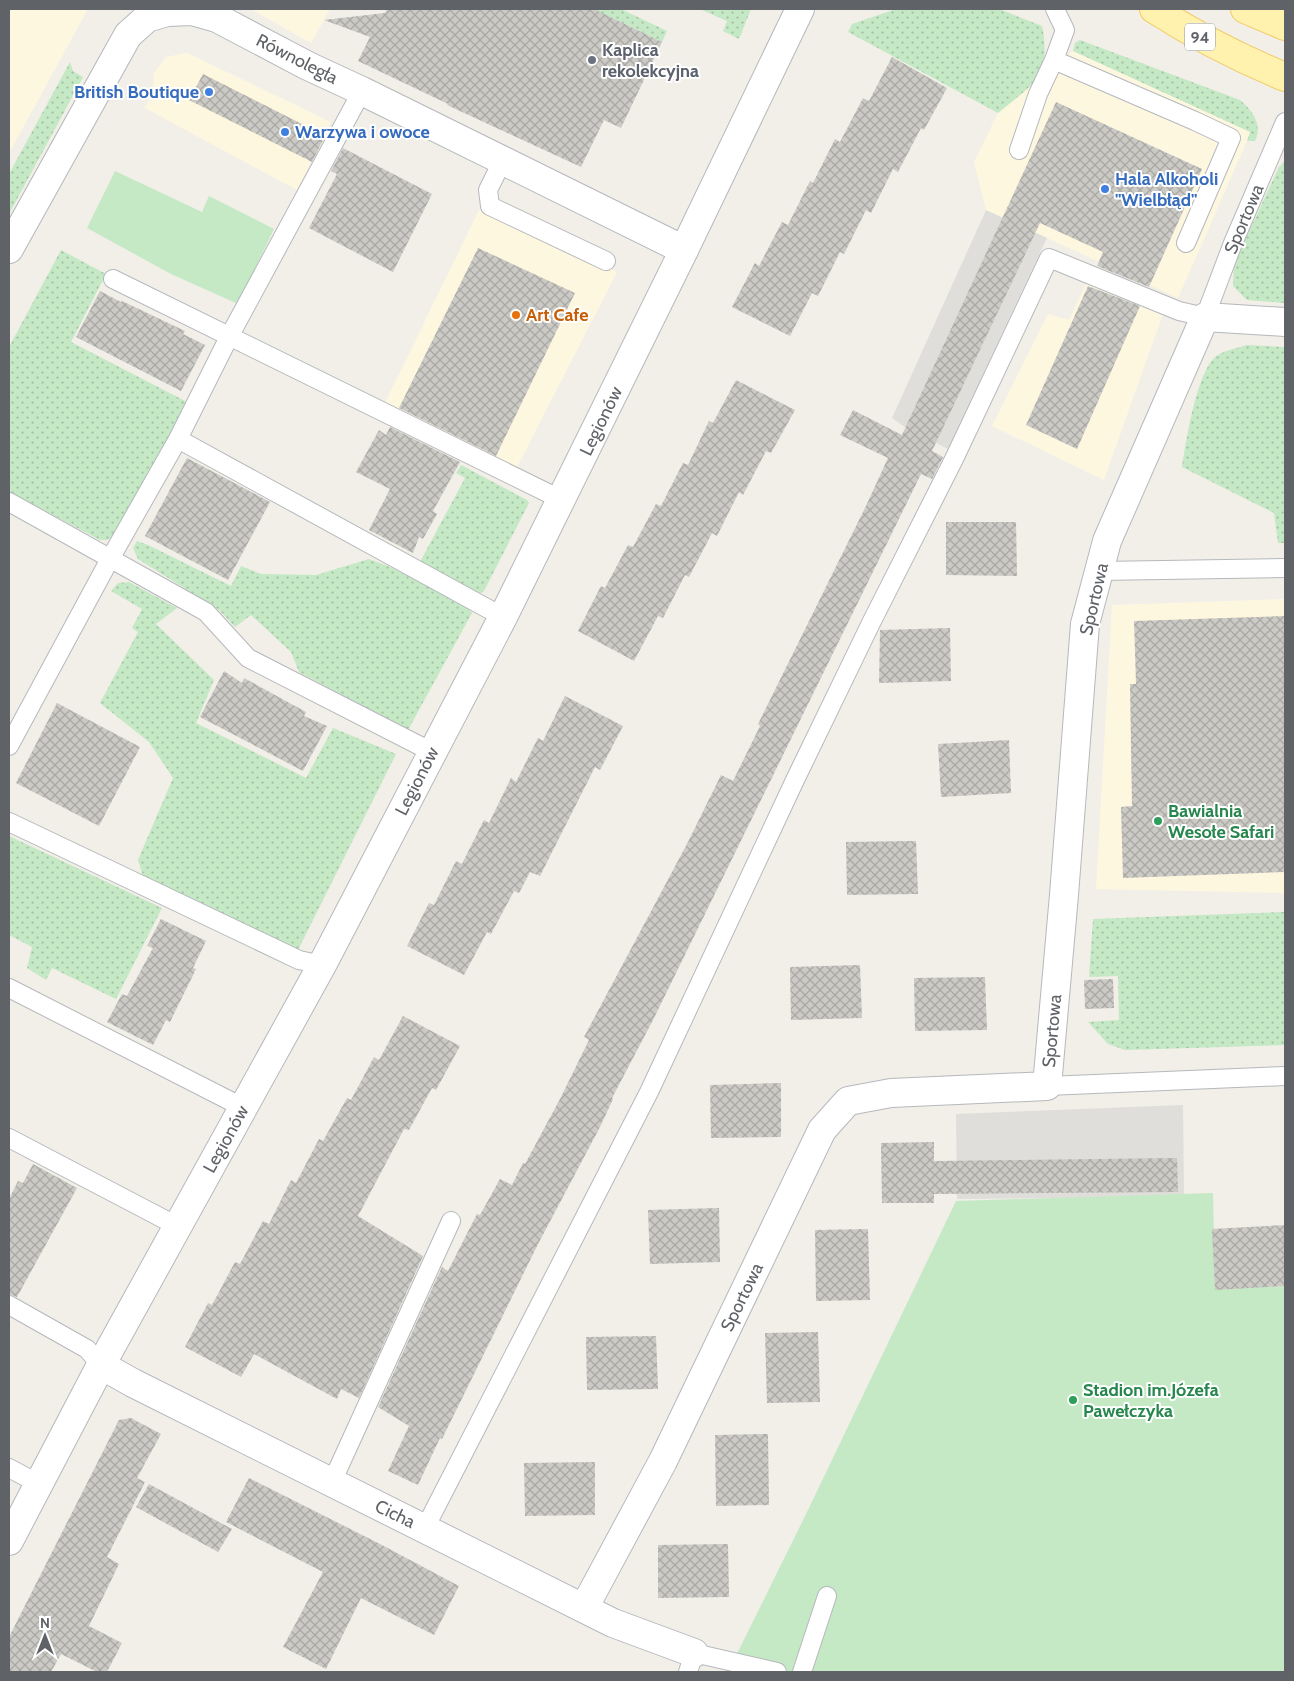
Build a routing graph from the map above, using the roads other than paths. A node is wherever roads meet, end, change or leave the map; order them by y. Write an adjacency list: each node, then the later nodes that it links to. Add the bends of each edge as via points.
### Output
1 (800, 9): 14 (street, Legionów)
2 (1055, 9): 6 (lane, via 1064,30)
3 (1154, 9): 7 (main road, 94, via 1248,62)
4 (1245, 9): 5 (main road)
5 (1285, 26)
6 (1054, 60): 10 (lane, via 1038,94); 12 (lane, via 1231,138)
7 (1285, 77)
8 (362, 91): 11 (street, Równoległa); 13 (street, Równoległa, via 217,18 192,11 167,12 147,18 128,34); 19 (lane)
9 (1285, 122): 17 (lane, Sportowa)
10 (1019, 150)
11 (503, 160): 14 (street, Równoległa); 15 (lane, via 488,190 490,206)
12 (1186, 243)
13 (9, 249)
14 (684, 250): 21 (street, Legionów)
15 (606, 261)
16 (113, 279): 19 (lane)
17 (1205, 317): 18 (street); 25 (street, Sportowa, via 1107,541); 43 (lane, via 1179,311 1049,258 954,459 795,780 649,1092)
18 (1285, 322)
19 (229, 337): 20 (lane); 21 (lane)
20 (178, 439): 23 (lane); 26 (lane)
21 (562, 500): 26 (street, Legionów)
22 (9, 502): 23 (lane)
23 (110, 559): 27 (lane); 28 (lane, via 206,612 248,658)
24 (1285, 568): 25 (lane)
25 (1100, 571): 33 (street, Sportowa, via 1085,624)
26 (503, 617): 28 (street, Legionów)
27 (9, 746)
28 (432, 752): 30 (street, Legionów)
29 (9, 822): 30 (lane, via 299,960)
30 (322, 965): 34 (street, Legionów)
31 (9, 988): 34 (lane)
32 (1285, 1076): 33 (lane)
33 (1047, 1086): 46 (street, Sportowa, via 891,1093 848,1100 822,1130 663,1461)
34 (244, 1108): 37 (street, Legionów)
35 (9, 1138): 37 (lane)
36 (451, 1221): 41 (lane)
37 (177, 1226): 39 (street, Legionów)
38 (9, 1305): 39 (lane, via 87,1349)
39 (101, 1365): 41 (street, Cicha); 42 (street, Legionów)
40 (9, 1468): 42 (lane)
41 (329, 1482): 43 (street, Cicha)
42 (39, 1484): 44 (street, Legionów)
43 (425, 1528): 46 (street, Cicha)
44 (9, 1541)
45 (827, 1596): 49 (lane)
46 (584, 1608): 47 (street, Cicha)
47 (691, 1662): 48 (lane)
48 (777, 1672)
49 (802, 1672)

